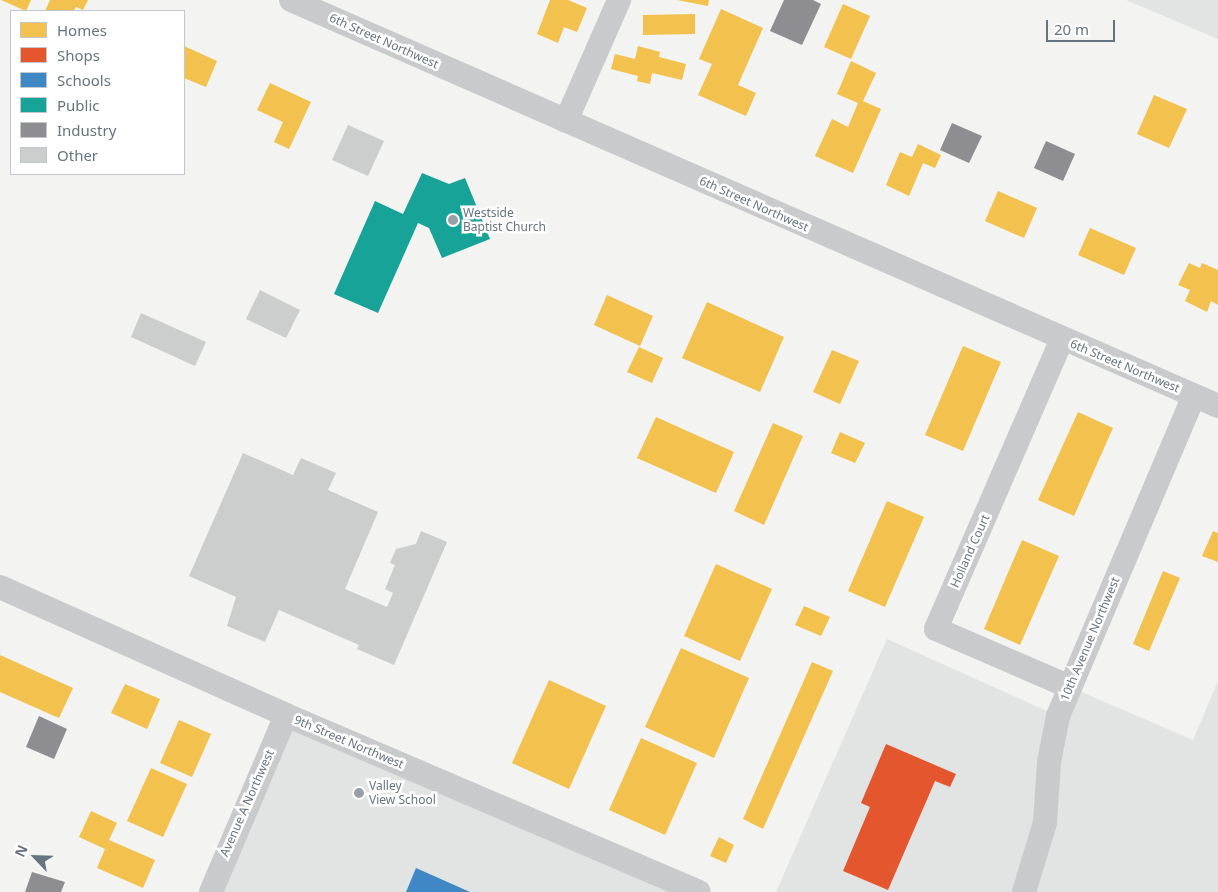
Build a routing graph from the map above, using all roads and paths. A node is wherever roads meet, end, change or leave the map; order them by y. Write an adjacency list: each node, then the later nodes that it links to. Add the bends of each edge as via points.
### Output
1 (291, 0): 3 (street, 6th Street Northwest)
2 (619, 0): 3 (street)
3 (566, 121): 4 (street, 6th Street Northwest)
4 (1062, 339): 5 (street, 6th Street Northwest); 8 (street, Holland Court, via 936,629)
5 (1194, 396): 6 (street, 6th Street Northwest); 8 (street, 10th Avenue Northwest)
6 (1218, 406)
7 (0, 587): 9 (street, 9th Street Northwest)
8 (1070, 687): 12 (street, 10th Avenue Northwest, via 1058,716 1049,762 1045,823)
9 (286, 715): 10 (street, Avenue A Northwest); 11 (street, 9th Street Northwest)
10 (211, 892)
11 (699, 892)
12 (1024, 892)

